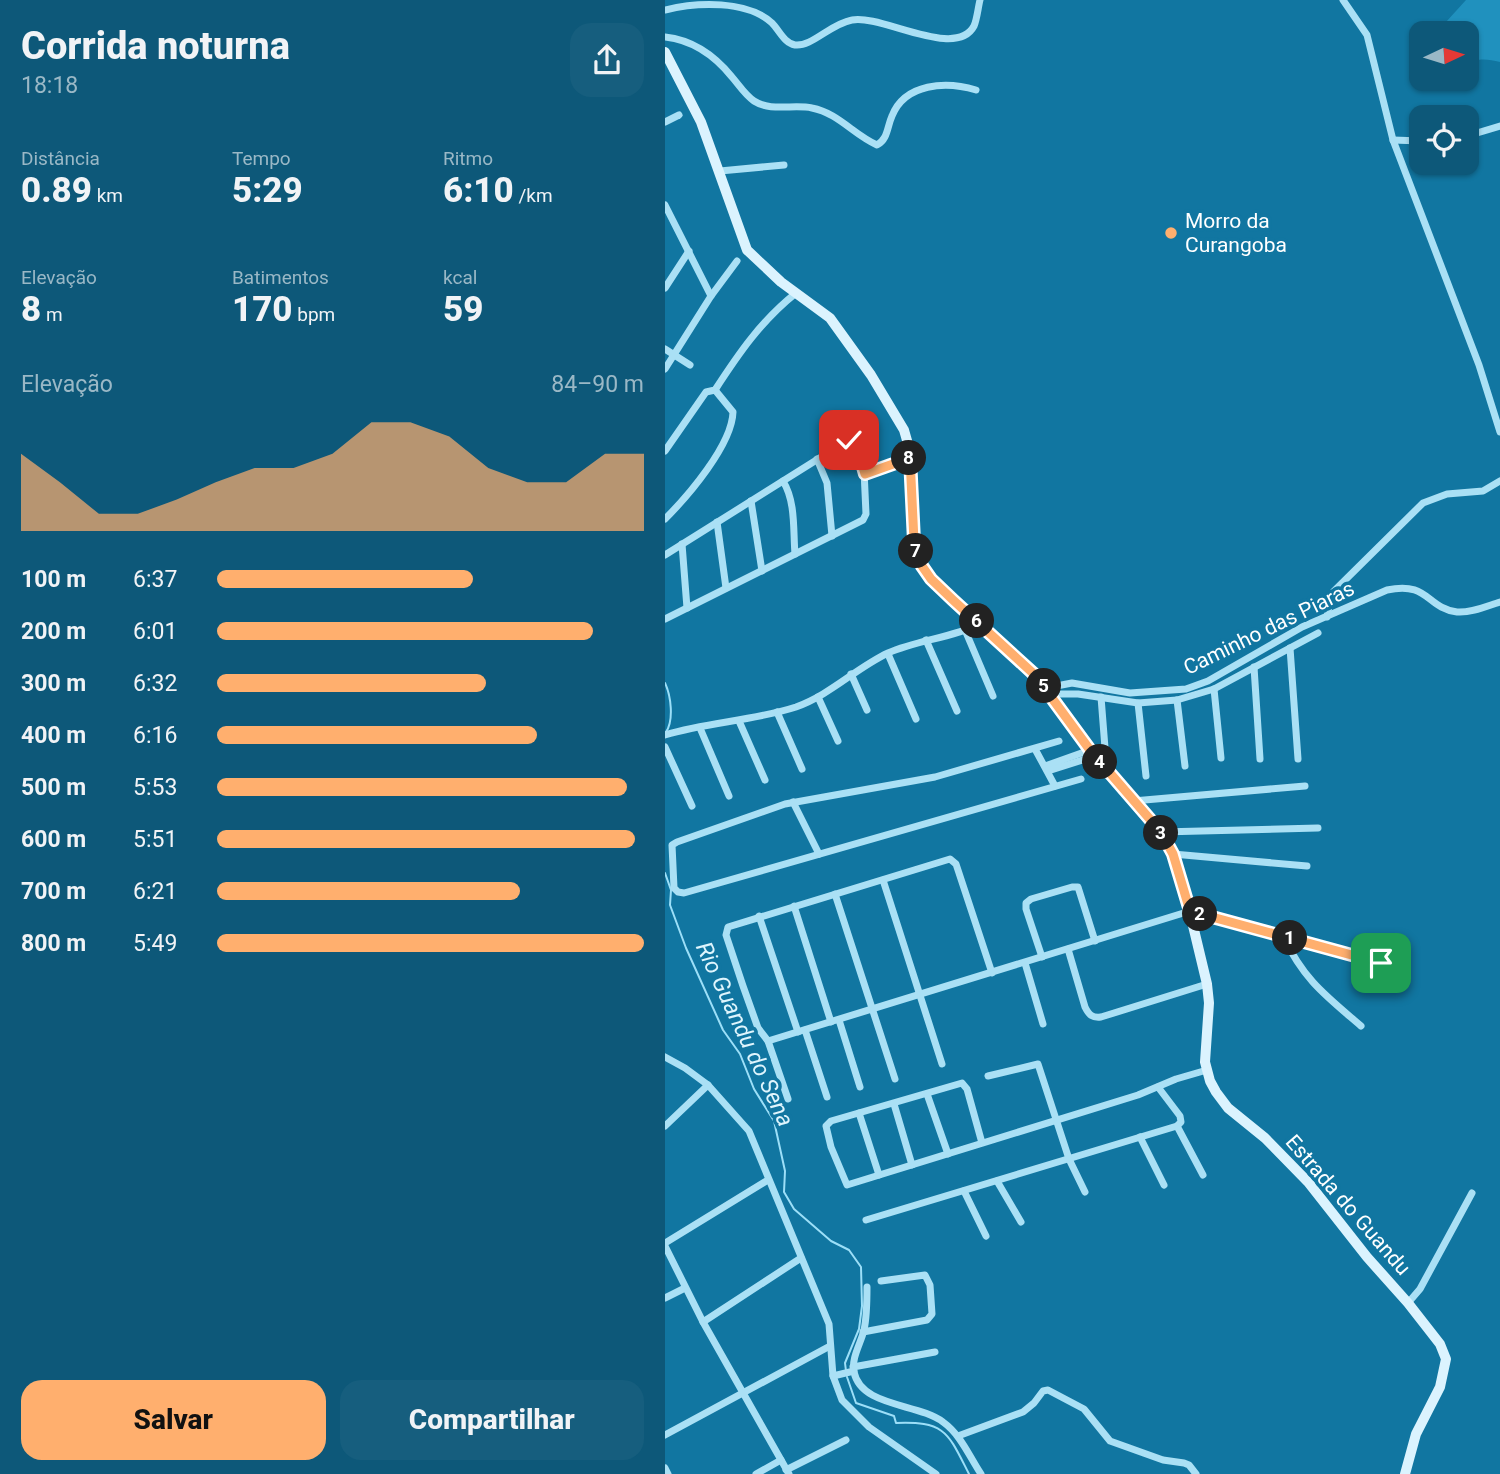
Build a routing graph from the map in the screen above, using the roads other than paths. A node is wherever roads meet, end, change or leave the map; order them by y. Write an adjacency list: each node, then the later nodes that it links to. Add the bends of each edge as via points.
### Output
1 (980, 0): 3 (street, via 973,27 953,39 854,19 798,45 789,43 771,22 747,7 710,3)
2 (1343, 0): 11 (street, via 1367,36)
3 (665, 10)
4 (665, 37): 6 (street, via 701,48 756,102 823,110 877,145 904,98 916,91 947,85)
5 (665, 51): 14 (street, Estrada do Guandu)
6 (976, 90)
7 (678, 115): 8 (street)
8 (665, 122)
9 (1500, 127): 10 (street)
10 (1479, 133)
11 (1393, 140): 12 (street); 27 (street)
12 (1409, 141)
13 (784, 164): 14 (street)
14 (720, 171): 20 (street, Estrada do Guandu, via 747,250)
15 (665, 205): 16 (street)
16 (666, 219): 17 (street)
17 (689, 251): 19 (street); 21 (street)
18 (737, 261): 21 (street)
19 (665, 288)
20 (796, 293): 26 (street, via 757,329); 29 (street, Estrada do Guandu, via 830,318 847,340 904,430)
21 (711, 296): 23 (street)
22 (665, 349): 23 (street)
23 (674, 355): 24 (street); 25 (street)
24 (690, 365)
25 (665, 369)
26 (715, 390): 28 (street, via 706,392); 35 (street, via 733,412 730,430 702,477)
27 (1500, 432)
28 (665, 451)
29 (910, 458): 31 (street); 47 (street, Estrada do Guandu, via 918,558 931,579)
30 (817, 459): 31 (street, via 853,440); 32 (street); 37 (street, via 827,484)
31 (865, 474): 37 (street, via 865,519)
32 (783, 481): 34 (street); 39 (street, via 791,503)
33 (1499, 483): 45 (street, via 1483,491 1447,494 1423,503 1331,594)
34 (751, 501): 36 (street); 41 (street)
35 (665, 519)
36 (717, 522): 38 (street); 42 (street)
37 (832, 536): 39 (street)
38 (682, 544): 40 (street); 44 (street)
39 (795, 554): 41 (street)
40 (665, 555)
41 (762, 571): 42 (street)
42 (726, 588): 44 (street)
43 (1500, 602): 45 (street, Caminho das Piaras, via 1454,612 1416,589 1399,587)
44 (687, 608): 46 (street)
45 (1327, 617): 56 (street, Caminho das Piaras, via 1186,689 1130,693 1072,683)
46 (665, 619)
47 (980, 624): 48 (street); 56 (street, Estrada do Guandu)
48 (965, 630): 50 (street); 57 (street)
49 (1318, 633): 51 (street)
50 (926, 640): 52 (street); 63 (street)
51 (1290, 648): 53 (street); 77 (street)
52 (888, 654): 54 (street); 65 (street)
53 (1254, 667): 55 (street); 76 (street)
54 (851, 674): 58 (street); 62 (street)
55 (1214, 689): 60 (street); 75 (street)
56 (1048, 691): 59 (street); 74 (street, Estrada do Guandu)
57 (993, 696)
58 (818, 697): 64 (street); 69 (street)
59 (1101, 697): 61 (street); 72 (street)
60 (1177, 700): 61 (street); 78 (street)
61 (1138, 703): 81 (street)
62 (867, 710)
63 (957, 711)
64 (777, 712): 66 (street); 79 (street)
65 (916, 719)
66 (739, 721): 67 (street); 83 (street)
67 (700, 728): 68 (street); 86 (street)
68 (665, 735)
69 (838, 741)
70 (1059, 741): 73 (street)
71 (665, 747): 89 (street)
72 (1105, 748)
73 (1035, 749): 80 (street); 88 (street, via 943,775)
74 (1093, 753): 80 (street); 87 (street, Estrada do Guandu)
75 (1221, 758)
76 (1260, 759)
77 (1298, 759)
78 (1185, 766)
79 (802, 769)
80 (1046, 769): 84 (street)
81 (1146, 776)
82 (1081, 779): 84 (street)
83 (765, 780)
84 (1055, 786): 92 (street)
85 (1305, 786): 87 (street)
86 (729, 796)
87 (1132, 801): 91 (street, Estrada do Guandu)
88 (793, 802): 92 (street); 92 (street, via 674,843 670,852 674,888 684,893)
89 (692, 806)
90 (1318, 828): 91 (street)
91 (1161, 832): 93 (street, Estrada do Guandu)
92 (819, 854)
93 (1173, 854): 94 (street); 98 (street, Estrada do Guandu)
94 (1307, 866)
95 (883, 880): 96 (street); 106 (street, via 953,860); 108 (street)
96 (835, 894): 97 (street); 109 (street)
97 (793, 906): 99 (street); 110 (street)
98 (1190, 911): 100 (street); 101 (street); 107 (street, Estrada do Guandu)
99 (759, 916): 113 (street); 114 (street, via 728,927 726,935 758,1028)
100 (1283, 936): 105 (street); 112 (street, via 1310,981)
101 (1095, 941): 102 (street); 103 (street, via 1076,886 1031,899 1026,909)
102 (1068, 949): 103 (street); 107 (street, via 1085,1007 1093,1017)
103 (1042, 957): 104 (street)
104 (1025, 963): 106 (street); 111 (street)
105 (1381, 963)
106 (992, 973): 108 (street)
107 (1207, 984): 117 (street, Estrada do Guandu)
108 (921, 995): 109 (street); 116 (street)
109 (872, 1009): 110 (street); 119 (street)
110 (835, 1021): 113 (street); 121 (street)
111 (1043, 1024)
112 (1361, 1026)
113 (801, 1031): 114 (street); 124 (street)
114 (768, 1041): 125 (street)
115 (665, 1057): 120 (street)
116 (942, 1064)
117 (1207, 1070): 122 (street); 153 (street, Estrada do Guandu, via 1223,1102 1308,1182)
118 (988, 1076): 128 (street, via 1037,1063)
119 (895, 1079)
120 (708, 1085): 129 (street); 138 (street, via 746,1126)
121 (860, 1087)
122 (1158, 1087): 128 (street); 130 (street, via 1180,1116)
123 (927, 1094): 126 (street); 132 (street, via 964,1084); 133 (street)
124 (827, 1097)
125 (788, 1099)
126 (894, 1104): 127 (street); 135 (street)
127 (859, 1113): 136 (street); 136 (street, via 827,1124 831,1147 846,1184)
128 (1057, 1120): 132 (street); 134 (street)
129 (665, 1126)
130 (1177, 1126): 131 (street); 137 (street)
131 (1140, 1137): 134 (street); 140 (street)
132 (982, 1143): 133 (street)
133 (948, 1154): 135 (street)
134 (1069, 1159): 139 (street); 142 (street)
135 (912, 1165): 136 (street)
136 (879, 1175)
137 (1203, 1175)
138 (768, 1180): 147 (street); 148 (street)
139 (997, 1181): 141 (street); 145 (street)
140 (1164, 1185)
141 (964, 1191): 144 (street); 146 (street)
142 (1085, 1192)
143 (1472, 1193): 153 (street)
144 (866, 1220)
145 (1021, 1223)
146 (986, 1236)
147 (665, 1245): 151 (street)
148 (801, 1258): 154 (street); 156 (street, via 829,1324)
149 (881, 1281): 155 (street, via 925,1275 932,1314 927,1320)
150 (867, 1287): 155 (street)
151 (685, 1288): 152 (street); 154 (street)
152 (665, 1298)
153 (1408, 1303): 172 (street, Estrada do Guandu, via 1435,1336 1446,1359 1440,1387 1416,1434)
154 (703, 1322): 160 (street)
155 (863, 1332): 158 (street)
156 (830, 1346): 159 (street); 160 (street)
157 (935, 1352): 158 (street)
158 (852, 1370): 159 (street); 162 (street, via 872,1396 928,1412)
159 (835, 1375): 169 (street, via 842,1400 869,1427)
160 (743, 1392): 161 (street); 164 (street)
161 (665, 1435)
162 (958, 1436): 170 (street); 171 (street, via 1023,1412 1045,1390 1088,1413 1110,1441 1184,1463)
163 (846, 1440): 166 (street)
164 (781, 1460): 166 (street); 168 (street)
165 (665, 1468): 167 (street)
166 (788, 1472)
167 (669, 1474)
168 (756, 1474)
169 (936, 1474)
170 (981, 1474)
171 (1196, 1474)
172 (1405, 1474)

